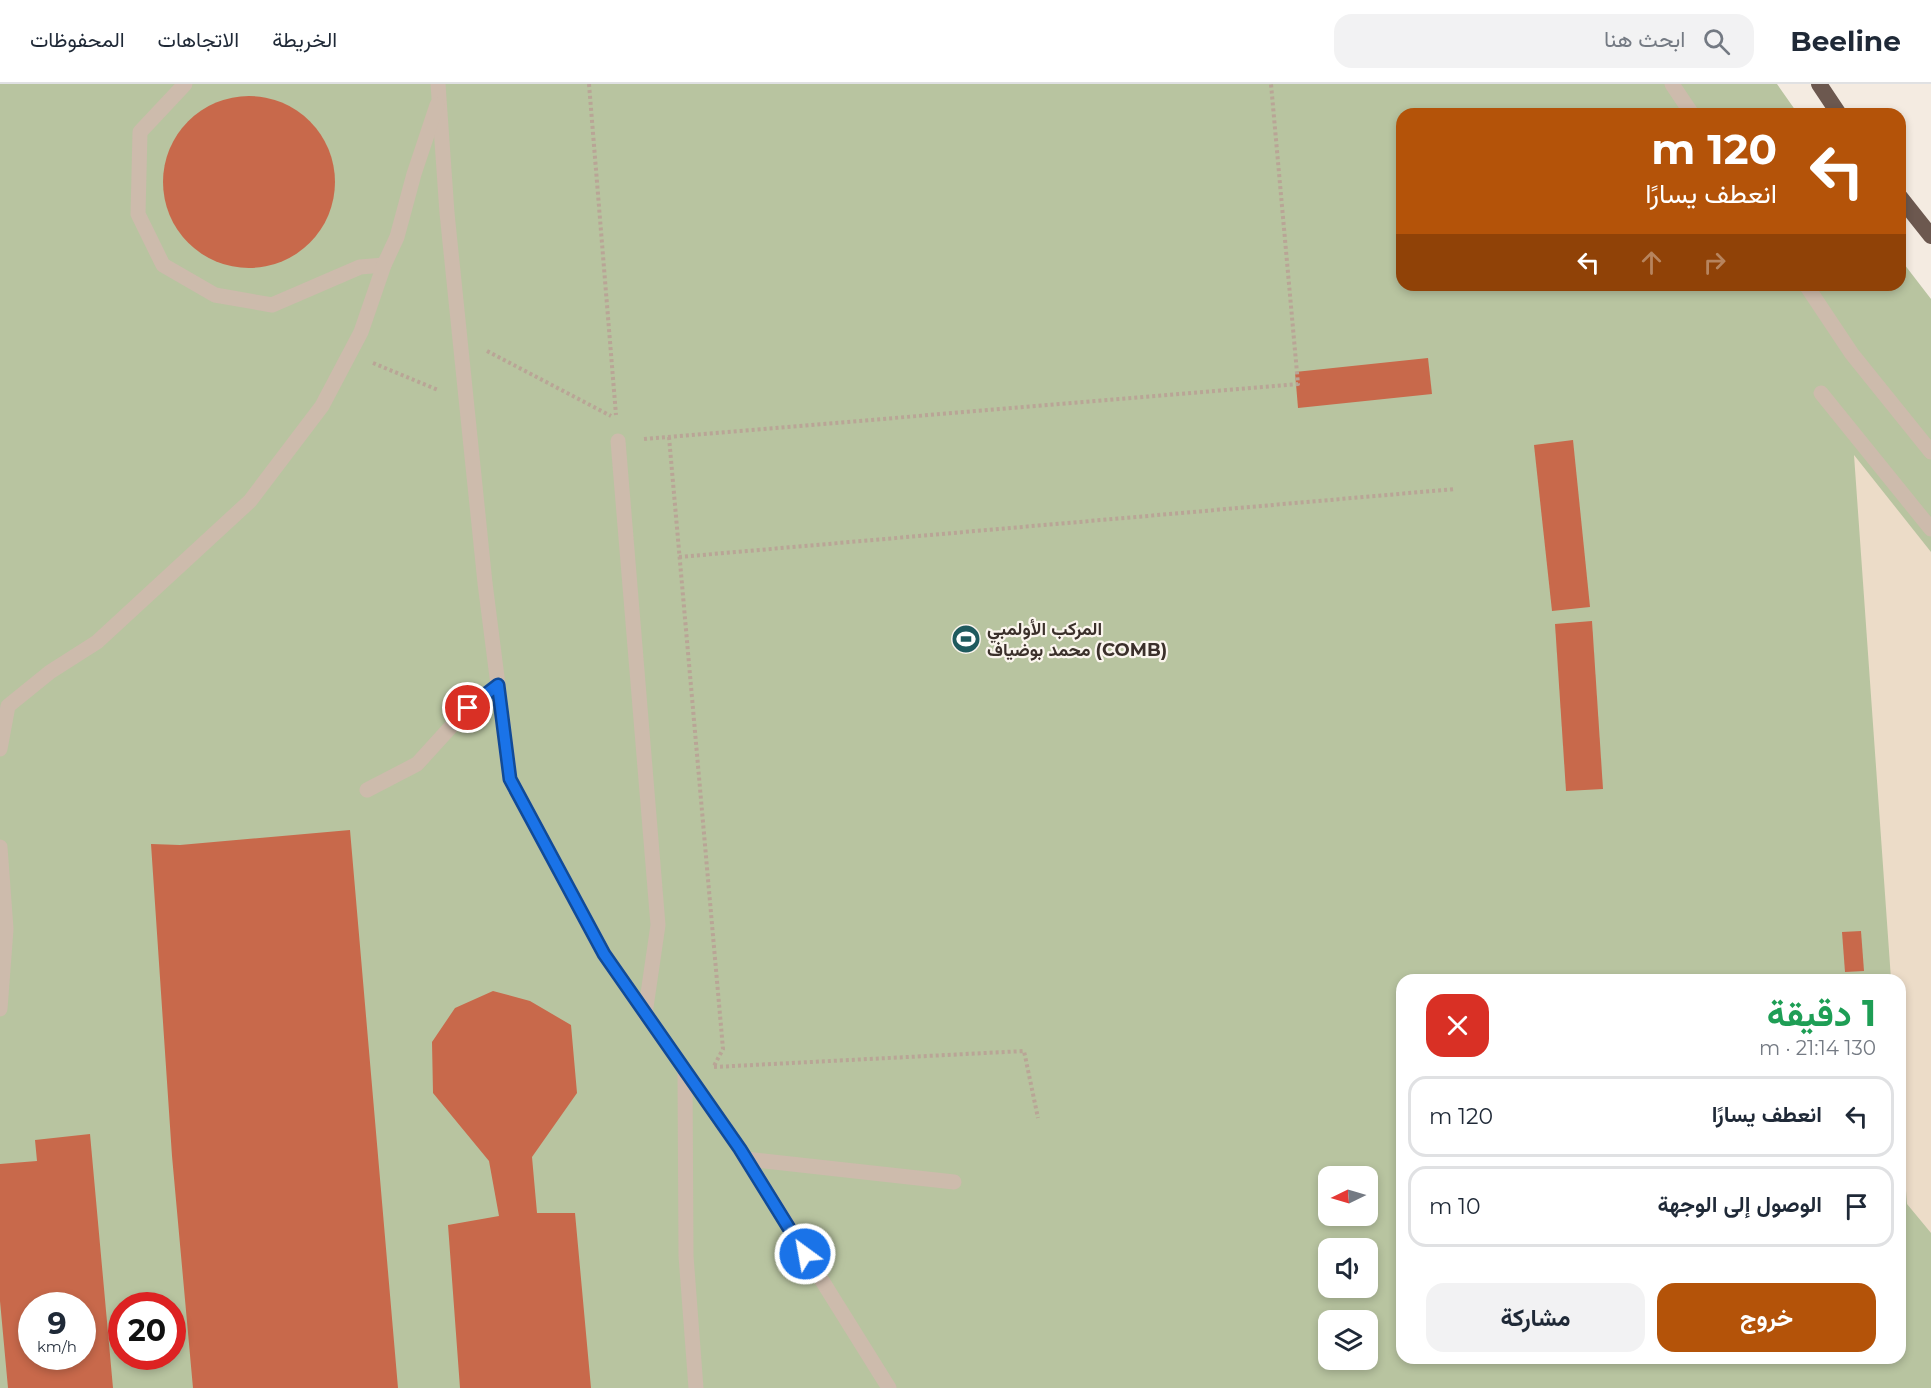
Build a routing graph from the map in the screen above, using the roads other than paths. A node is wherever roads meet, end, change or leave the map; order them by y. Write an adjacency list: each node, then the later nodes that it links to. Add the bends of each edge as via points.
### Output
1 (185, 84): 10 (street, via 140,132 138,214 163,265 215,295 272,305 360,267)
2 (438, 84): 5 (street)
3 (1672, 84): 6 (street)
4 (1819, 84): 7 (highway)
5 (439, 100): 10 (street, via 397,237); 16 (street, via 466,402)
6 (1688, 108)
7 (1835, 108)
8 (1906, 205): 9 (highway)
9 (1931, 236)
10 (384, 265): 17 (street, via 361,332 322,406 250,501 98,642 50,672 8,706)
11 (1810, 291): 14 (street, via 1852,354)
12 (1821, 393): 15 (street)
13 (618, 441): 21 (street, via 658,925)
14 (1931, 452)
15 (1931, 529)
16 (498, 685): 18 (street, via 468,708 417,764); 21 (street, via 510,779 604,954)
17 (0, 749)
18 (367, 790)
19 (0, 847): 20 (street, via 6,929)
20 (0, 1009)
21 (645, 1014): 22 (street)
22 (685, 1073): 23 (street); 25 (street, via 686,1256)
23 (746, 1159): 24 (street); 26 (street)
24 (954, 1182)
25 (696, 1388)
26 (889, 1388)

